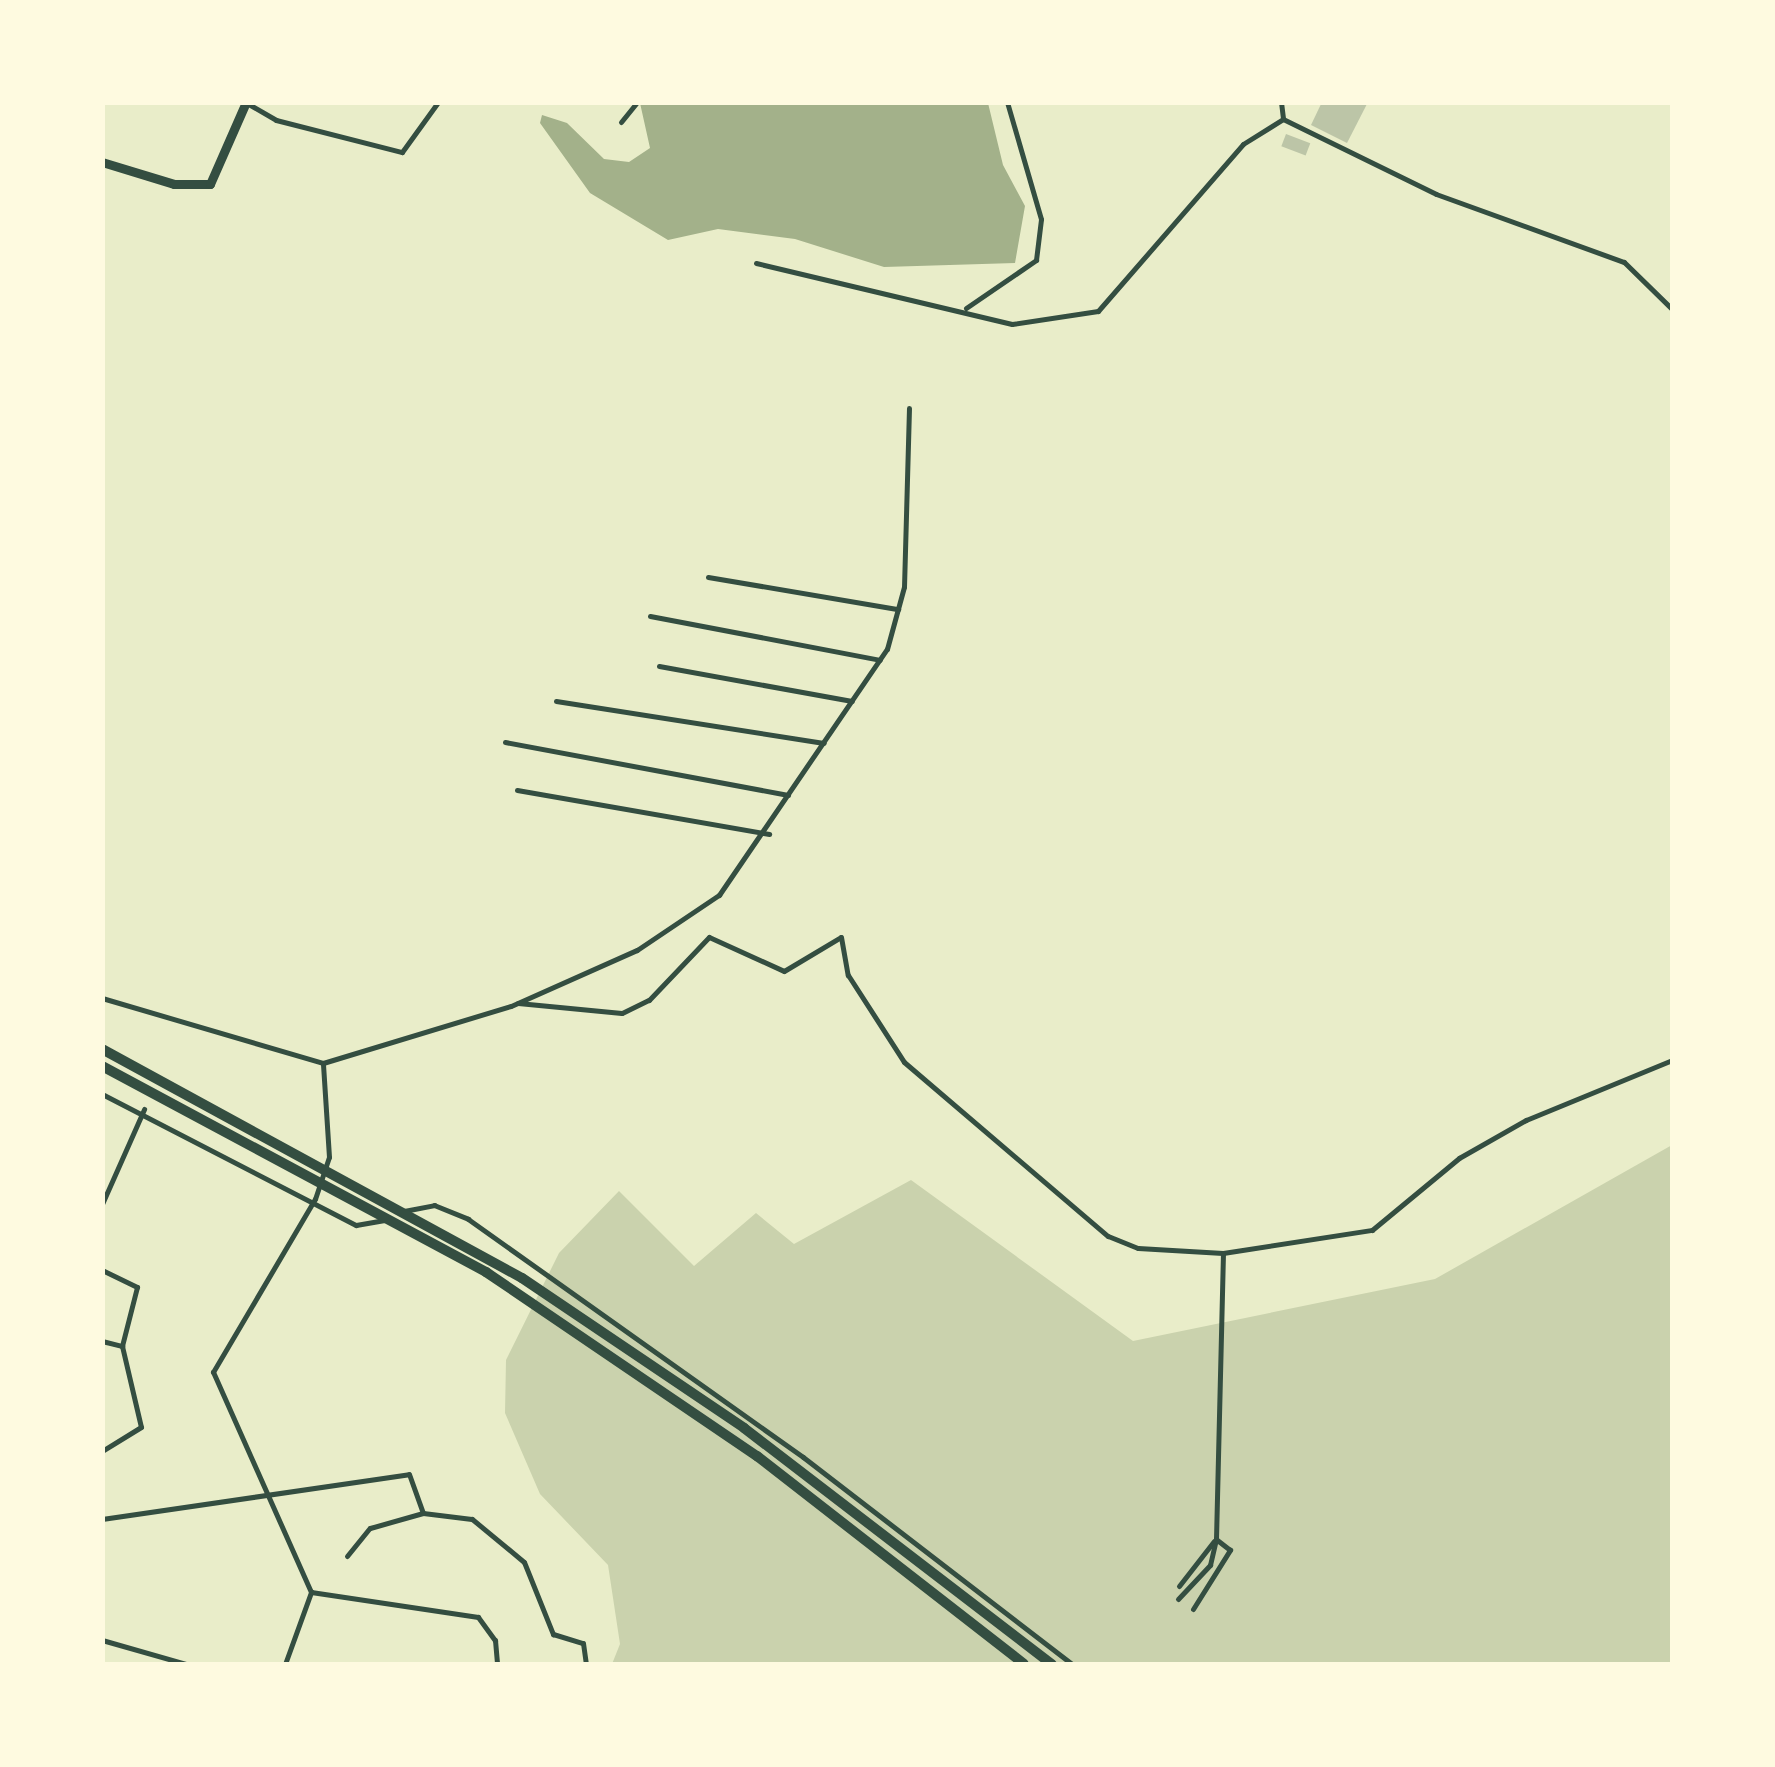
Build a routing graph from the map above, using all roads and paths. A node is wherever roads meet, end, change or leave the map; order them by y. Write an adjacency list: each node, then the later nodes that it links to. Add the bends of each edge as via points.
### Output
1 (245, 102): 6 (street); 9 (main road, via 210,184 174,184)
2 (438, 102): 6 (street, via 402,152)
3 (636, 102): 8 (street)
4 (1007, 102): 11 (street, via 1040,219 1036,260)
5 (1281, 102): 7 (street)
6 (257, 106)
7 (1283, 119): 11 (street, via 1244,144 1098,311 1012,324); 12 (street, via 1436,194 1624,262)
8 (621, 122)
9 (102, 162)
10 (756, 263): 11 (street)
11 (966, 308)
12 (1672, 309)
13 (910, 408): 15 (street)
14 (708, 577): 15 (street)
15 (898, 609): 17 (street)
16 (650, 616): 17 (street)
17 (880, 660): 20 (street)
18 (660, 666): 20 (street)
19 (556, 701): 22 (street)
20 (852, 701): 22 (street)
21 (505, 742): 24 (street)
22 (824, 743): 24 (street)
23 (516, 790): 25 (street)
24 (788, 795): 25 (street)
25 (769, 834): 27 (street, via 719,895 636,950)
26 (102, 998): 30 (street)
27 (518, 1002): 30 (street); 36 (street, via 622,1013 649,1000 708,938 784,971 841,937 848,975 904,1062 1108,1236 1138,1248)
28 (102, 1049): 56 (highway, via 323,1162 538,1288 744,1428)
29 (1672, 1060): 36 (street, via 1526,1120 1459,1158 1372,1230)
30 (323, 1063): 34 (street, via 329,1157)
31 (102, 1066): 55 (highway, via 486,1272 757,1456)
32 (102, 1094): 33 (street)
33 (144, 1109): 34 (street); 35 (street)
34 (315, 1198): 41 (street, via 213,1372); 57 (street, via 365,1228 420,1205 468,1219 804,1457)
35 (102, 1204)
36 (1223, 1253): 44 (street)
37 (102, 1270): 39 (street, via 138,1287)
38 (102, 1341): 39 (street)
39 (122, 1346): 40 (street, via 141,1427)
40 (102, 1451)
41 (265, 1496): 42 (street, via 409,1474); 43 (street); 47 (street)
42 (423, 1513): 45 (street, via 370,1528); 54 (street, via 472,1518 524,1562 553,1634 583,1643)
43 (102, 1519)
44 (1216, 1539): 46 (street); 48 (street, via 1210,1565); 49 (street, via 1230,1550)
45 (347, 1556)
46 (1178, 1586)
47 (311, 1592): 51 (street, via 478,1617); 53 (street)
48 (1178, 1599)
49 (1193, 1609)
50 (102, 1640): 52 (street)
51 (496, 1663)
52 (186, 1664)
53 (285, 1664)
54 (586, 1664)
55 (1024, 1664)
56 (1052, 1664)
57 (1072, 1664)

